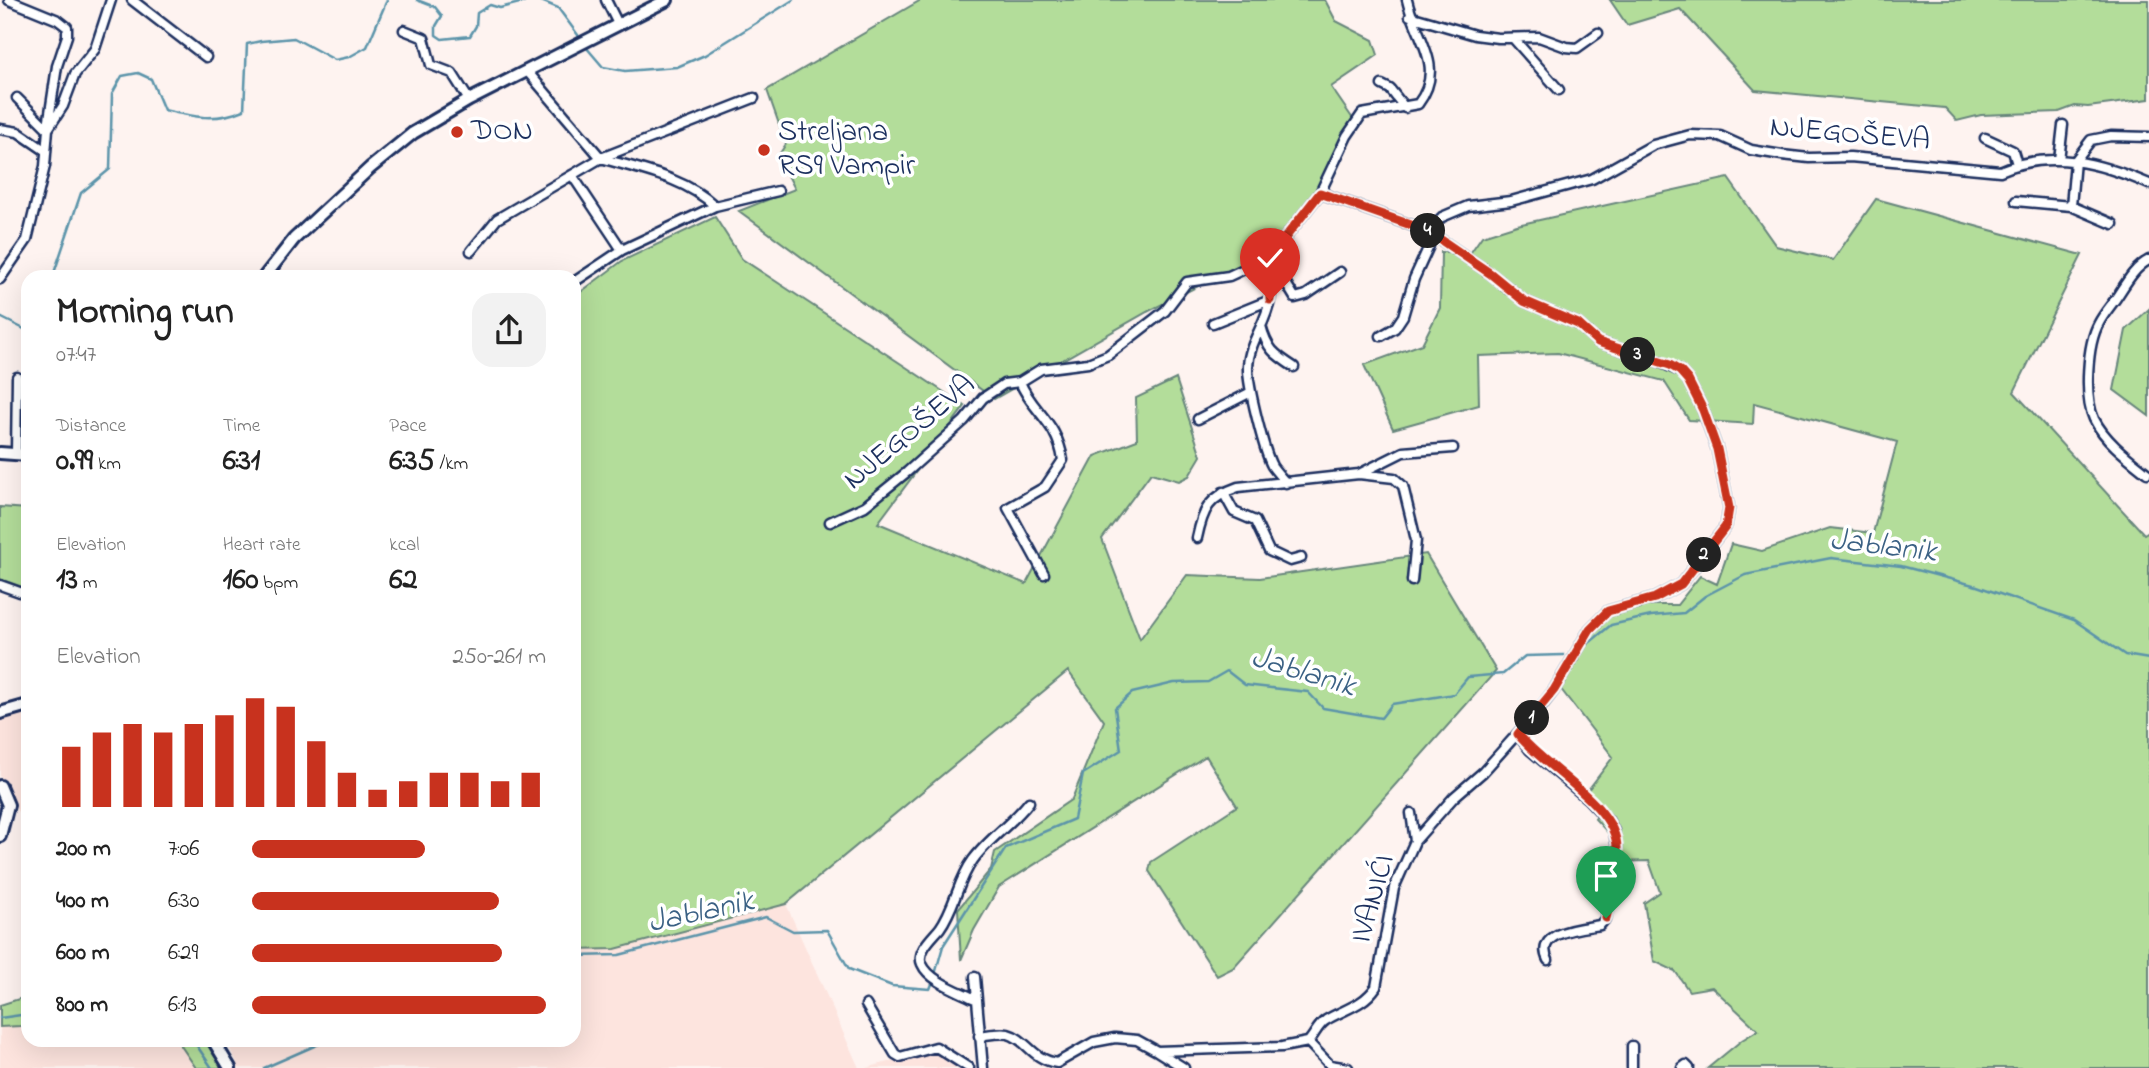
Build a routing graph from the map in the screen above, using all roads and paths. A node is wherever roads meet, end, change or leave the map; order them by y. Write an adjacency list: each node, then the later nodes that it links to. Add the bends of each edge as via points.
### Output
1 (9, 0): 22 (street, via 67,27)
2 (111, 0): 22 (street, via 95,49 79,68)
3 (132, 0): 12 (street)
4 (607, 0): 8 (street)
5 (667, 0): 8 (main road)
6 (1407, 0): 7 (street)
7 (1410, 16): 11 (street, via 1475,35); 19 (street, via 1427,50 1430,79 1418,104)
8 (618, 24): 13 (main road)
9 (404, 30): 18 (street, via 424,38 431,65 452,73)
10 (1598, 33): 11 (street, via 1577,48 1539,37)
11 (1513, 38): 15 (street)
12 (206, 57)
13 (527, 71): 18 (main road); 26 (street)
14 (1382, 85): 19 (street)
15 (1559, 90)
16 (754, 97): 26 (street)
17 (17, 98): 22 (street)
18 (468, 100): 43 (main road, via 413,133 370,168 294,239)
19 (1405, 108): 33 (street, NJEGOŠEVA, via 1362,114)
20 (2063, 125): 27 (street)
21 (0, 129): 25 (street, via 22,134)
22 (48, 129): 25 (street)
23 (2149, 137): 28 (street, via 2091,139)
24 (1985, 138): 29 (street, via 2012,151)
25 (46, 151): 46 (street, via 27,240)
26 (601, 158): 30 (street); 35 (street, via 680,182)
27 (2059, 160): 28 (street, NJEGOŠEVA); 29 (street, NJEGOŠEVA)
28 (2076, 161): 31 (street, NJEGOŠEVA, via 2106,166); 36 (street)
29 (2017, 164): 38 (street, NJEGOŠEVA, via 2000,171 1850,157 1809,158 1751,150 1720,136 1690,135 1653,145 1592,179 1511,201 1460,209 1442,217)
30 (572, 175): 39 (street); 40 (street, via 497,219)
31 (2149, 184)
32 (778, 191): 35 (street)
33 (1320, 193): 38 (street); 41 (street, NJEGOŠEVA)
34 (2015, 201): 36 (street)
35 (715, 206): 39 (street)
36 (2071, 206): 37 (street)
37 (2113, 224)
38 (1428, 231): 50 (street, via 1429,246 1403,316); 73 (street, IVANIĆI, via 1524,301 1578,324 1598,342 1680,371 1703,410 1717,449 1729,508 1726,526 1681,584 1655,598 1608,611 1590,629 1554,690)
39 (622, 250): 45 (street)
40 (471, 251)
41 (1270, 257): 44 (street, via 1294,298); 47 (street); 53 (street, NJEGOŠEVA, via 1229,276 1187,282 1165,311 1108,355 1088,363 1041,369)
42 (2149, 260): 60 (street, via 2142,263 2098,324 2088,372 2094,419 2124,455)
43 (270, 270)
44 (1340, 272)
45 (581, 277)
46 (0, 279)
47 (1270, 300): 48 (street); 49 (street)
48 (1213, 323)
49 (1261, 326): 51 (street, via 1270,350); 54 (street, via 1252,342 1248,366)
50 (1381, 336)
51 (1294, 367)
52 (17, 377): 58 (street)
53 (1020, 382): 64 (street, NJEGOŠEVA, via 1004,384 983,398 907,472 865,506); 67 (street, NJEGOŠEVA, via 1054,430 1063,460 1045,487 1008,508)
54 (1251, 393): 55 (street); 62 (street, via 1272,466)
55 (1198, 419)
56 (1453, 448): 61 (street, via 1404,452)
57 (0, 453): 58 (main road)
58 (16, 454): 59 (main road)
59 (21, 454)
60 (2147, 472)
61 (1359, 474): 62 (street); 68 (street, via 1394,478 1403,486 1416,540)
62 (1286, 483): 63 (street)
63 (1223, 492): 65 (street, via 1202,512); 66 (street, via 1234,512 1255,521 1269,551 1290,561)
64 (830, 522)
65 (1197, 538)
66 (1301, 558)
67 (1044, 574)
68 (1412, 582)
69 (0, 585): 70 (street)
70 (21, 592)
71 (21, 707): 72 (main road)
72 (0, 713)
73 (1518, 734): 78 (street, IVANIĆI); 79 (street, via 1608,820 1617,847 1606,918 1600,925 1568,929 1558,935 1547,946)
74 (0, 786): 77 (main road, via 8,805)
75 (1029, 802): 81 (street, via 973,859 942,926 920,959 931,976)
76 (1411, 813): 78 (street)
77 (0, 836)
78 (1415, 841): 84 (street, IVANIĆI, via 1394,888 1376,987 1368,998 1321,1024)
79 (1548, 960)
80 (975, 977): 81 (street)
81 (975, 999): 83 (street)
82 (866, 1005): 89 (street, via 895,1054 900,1057 936,1047)
83 (979, 1036): 87 (street, via 1009,1034 1040,1059 1057,1063 1102,1039 1130,1038); 90 (street)
84 (1308, 1042): 87 (street); 92 (street, via 1330,1065)
85 (1632, 1046): 93 (street)
86 (217, 1047): 88 (main road)
87 (1157, 1051): 91 (street)
88 (230, 1068)
89 (969, 1068)
90 (984, 1068)
91 (1184, 1068)
92 (1348, 1068)
93 (1632, 1068)
94 (1682, 1068): 95 (street)
95 (1689, 1068)

